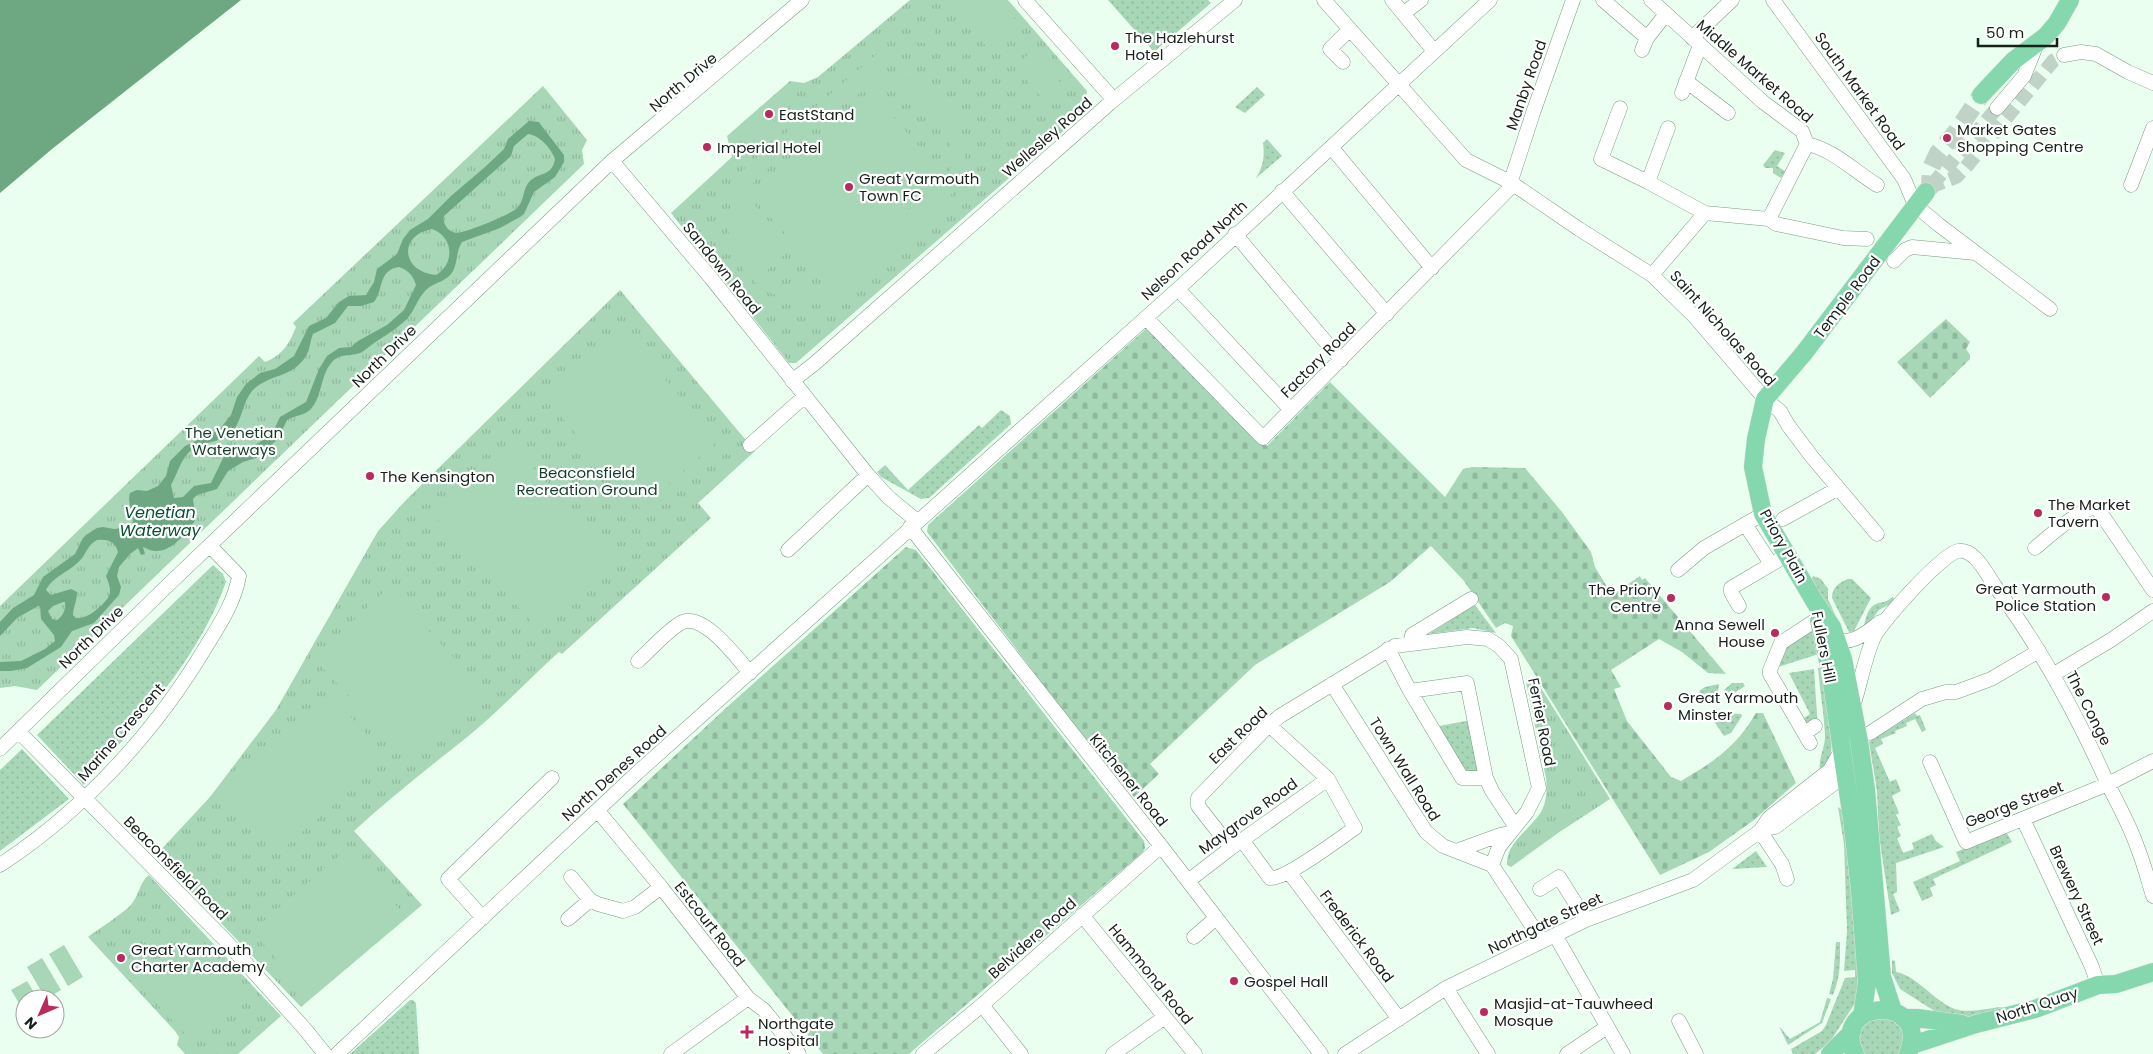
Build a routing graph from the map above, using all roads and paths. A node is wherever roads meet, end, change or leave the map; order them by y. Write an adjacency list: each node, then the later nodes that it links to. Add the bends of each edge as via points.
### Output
1 (802, 0): 33 (street, North Drive)
2 (1025, 0): 25 (street)
3 (1235, 0): 25 (street, Wellesley Road)
4 (1324, 0): 16 (street, Saint Nicholas Road)
5 (1392, 0): 14 (street)
6 (1421, 0): 14 (street)
7 (1490, 0): 19 (street, Nelson Road North)
8 (1573, 0): 34 (street, Manby Road)
9 (1603, 0): 15 (street, via 1645,44)
10 (1651, 0): 15 (street, Middle Market Road)
11 (1732, 0): 17 (street)
12 (1773, 0): 39 (street, South Market Road)
13 (2070, 0): 18 (main road, via 2054,26)
14 (1404, 13): 19 (street)
15 (1666, 14): 17 (street, Middle Market Road)
16 (1350, 29): 21 (street, via 1330,49); 22 (street, Saint Nicholas Road)
17 (1696, 41): 28 (street, via 1684,87); 31 (street, Middle Market Road, via 1763,102 1802,131)
18 (2036, 46): 24 (main road, via 2013,61); 27 (street, via 2024,76)
19 (1434, 51): 22 (street, Nelson Road North)
20 (2064, 54): 23 (street, via 2096,54)
21 (1343, 62)
22 (1399, 83): 32 (street, Nelson Road North); 34 (street, Saint Nicholas Road, via 1466,160)
23 (2153, 83)
24 (1982, 95)
25 (1114, 100): 53 (street, Wellesley Road)
26 (1620, 108): 35 (street, via 1601,159)
27 (1997, 108)
28 (1728, 113)
29 (1668, 128): 35 (street)
30 (2153, 128): 37 (street)
31 (1807, 144): 36 (street, Middle Market Road, via 1820,147 1868,173); 41 (street)
32 (1331, 147): 38 (street, Nelson Road North); 46 (street)
33 (612, 161): 53 (street, Sandown Road, via 711,278); 65 (street, North Drive)
34 (1510, 182): 46 (street, Factory Road, via 1503,197); 47 (street, Saint Nicholas Road)
35 (1648, 182): 40 (street)
36 (1877, 185)
37 (2131, 185)
38 (1282, 191): 42 (street, Nelson Road North); 50 (street)
39 (1921, 199): 44 (street); 55 (main road, Temple Road)
40 (1705, 214): 41 (street); 47 (street)
41 (1769, 219): 43 (street, via 1776,224 1843,238)
42 (1235, 234): 48 (street, Nelson Road North); 52 (street)
43 (1867, 239)
44 (1977, 253): 45 (street, via 1912,247); 49 (street)
45 (1894, 261)
46 (1432, 268): 50 (street, Factory Road)
47 (1652, 275): 55 (street, Saint Nicholas Road, via 1695,318)
48 (1178, 289): 51 (street, Nelson Road North); 56 (street)
49 (2050, 309)
50 (1387, 314): 52 (street, Factory Road)
51 (1146, 318): 56 (street, Factory Road, via 1263,438); 62 (street, Nelson Road North)
52 (1340, 360): 56 (street, Factory Road)
53 (792, 381): 54 (street, Sandown Road)
54 (804, 397): 57 (street); 58 (street, Sandown Road)
55 (1765, 399): 59 (street, Saint Nicholas Road, via 1780,411); 60 (main road, Priory Plain, via 1753,467)
56 (1291, 410)
57 (750, 445)
58 (868, 475): 62 (street, Sandown Road); 67 (street)
59 (1837, 489): 61 (street, Priory Plain); 64 (street, Saint Nicholas Road)
60 (1764, 514): 63 (street); 68 (main road, Priory Plain)
61 (1783, 519)
62 (914, 524): 82 (street, North Denes Road); 108 (street, Kitchener Road)
63 (1745, 524): 69 (street, Priory Plain); 70 (street, via 1704,548)
64 (1877, 534)
65 (210, 546): 88 (street, North Drive); 101 (street, Marine Crescent, via 239,576 228,607 204,651 162,713)
66 (2035, 548): 71 (street, via 2072,520 2093,508 2098,509)
67 (788, 550)
68 (1787, 555): 69 (street); 76 (main road, Priory Plain)
69 (1771, 564): 73 (street, via 1731,588)
70 (1678, 570)
71 (2153, 590)
72 (1471, 598): 78 (street, via 1412,635)
73 (1739, 606)
74 (1889, 616): 76 (street, via 1858,639 1849,641); 80 (street, The Conge, via 1943,561 1959,551 1966,552 1974,557 2008,603); 86 (street, via 1872,642)
75 (2151, 618): 83 (street)
76 (1823, 624): 86 (main road, Fullers Hill, via 1844,659); 90 (street, via 1781,643 1770,670); 92 (main road, Fullers Hill)
77 (1467, 637): 78 (street, East Road); 105 (street, Ferrier Road, via 1488,639 1512,659 1514,666 1539,788 1535,800)
78 (1410, 644): 79 (street, East Road)
79 (1388, 649): 84 (street, East Road); 85 (street)
80 (2039, 651): 83 (street, The Conge); 89 (street, via 1991,679 1956,692 1922,699)
81 (638, 661): 82 (street, via 680,622 692,621 707,627)
82 (750, 673): 103 (street, North Denes Road)
83 (2054, 674): 99 (street, The Conge)
84 (1332, 684): 87 (street, East Road); 109 (street, Town Wall Road, via 1426,832 1443,846)
85 (1410, 691): 97 (street, via 1462,778); 97 (street, via 1468,683)
86 (1853, 706): 95 (main road, via 1846,716 1851,757 1850,768); 132 (main road, Fullers Hill, via 1866,790 1882,977)
87 (1269, 725): 98 (street); 107 (street, East Road, via 1198,798 1198,806)
88 (19, 732): 91 (street, North Drive); 101 (street, Beaconsfield Road)
89 (1870, 733)
90 (1810, 734)
91 (0, 750)
92 (1841, 751): 95 (main road, Fullers Hill); 106 (street, Northgate Street, via 1830,770 1769,818)
93 (2153, 761): 99 (street, George Street)
94 (1930, 762): 104 (street, George Street, via 1966,842)
95 (1844, 776): 100 (street, Northgate Street); 102 (main road, Fullers Hill)
96 (552, 778): 121 (street, via 448,879)
97 (1486, 778): 105 (street)
98 (1328, 779): 107 (street, Maygrove Road); 112 (street, via 1355,828)
99 (2108, 784): 104 (street, George Street); 118 (street, The Conge, via 2138,848)
100 (1820, 795): 102 (street, via 1837,797); 106 (street, Northgate Street, via 1774,827)
101 (84, 798): 110 (street, Marine Crescent, via 54,826); 142 (street, Beaconsfield Road, via 224,939)
102 (1849, 805): 133 (main road, Fullers Hill, via 1867,963 1868,983)
103 (598, 811): 116 (street, Estcourt Road); 121 (street, North Denes Road)
104 (2023, 819): 128 (street, Brewery Street)
105 (1512, 830): 109 (street); 111 (street, Ferrier Road, via 1499,847)
106 (1760, 830): 114 (street, via 1782,864); 124 (street, Northgate Street, via 1692,880)
107 (1236, 844): 112 (street, East Road, via 1270,878 1279,878); 115 (street, Maygrove Road)
108 (1161, 846): 115 (street, Kitchener Road); 120 (street, Belvidere Road)
109 (1456, 851): 111 (street, Town Wall Road)
110 (0, 864)
111 (1492, 865): 126 (street)
112 (1289, 872): 135 (street, Frederick Road)
113 (571, 877): 119 (street)
114 (1787, 879)
115 (1188, 881): 122 (street, Kitchener Road)
116 (661, 887): 119 (street, via 629,910 617,910); 130 (street, Estcourt Road)
117 (1540, 889): 124 (street, via 1559,877)
118 (2153, 896)
119 (590, 900): 123 (street)
120 (1082, 915): 131 (street, Belvidere Road); 134 (street, Hammond Road)
121 (483, 918): 143 (street, North Denes Road)
122 (1216, 918): 125 (street); 149 (street, Kitchener Road)
123 (568, 919)
124 (1586, 920): 126 (street, Northgate Street)
125 (1194, 937)
126 (1548, 938): 129 (street, Northgate Street); 138 (street)
127 (2153, 972): 128 (main road, North Quay, via 2116,984)
128 (2098, 985): 137 (main road, North Quay, via 2035,1009)
129 (1446, 988): 135 (street, Northgate Street); 151 (street)
130 (748, 998): 144 (street); 145 (street, Estcourt Road, via 764,1010)
131 (982, 1005): 141 (street, Belvidere Road); 146 (street)
132 (1898, 1015): 133 (main road, North Quay, via 1877,1009); 137 (main road, North Quay); 140 (main road, Fullers Hill, via 1911,1030)
133 (1862, 1016): 139 (main road)
134 (1165, 1017): 147 (street); 148 (street, Hammond Road)
135 (1398, 1019): 150 (street, Northgate Street)
136 (1679, 1021): 154 (street)
137 (1976, 1024): 140 (main road, North Quay)
138 (1607, 1027): 152 (street); 153 (street)
139 (1852, 1032): 155 (main road); 156 (main road)
140 (1910, 1050)
141 (929, 1052)
142 (325, 1054)
143 (337, 1054)
144 (671, 1054)
145 (800, 1054)
146 (1021, 1054)
147 (1113, 1054)
148 (1195, 1054)
149 (1321, 1054)
150 (1345, 1054)
151 (1488, 1054)
152 (1567, 1054)
153 (1623, 1054)
154 (1696, 1054)
155 (1830, 1054)
156 (1854, 1054)

